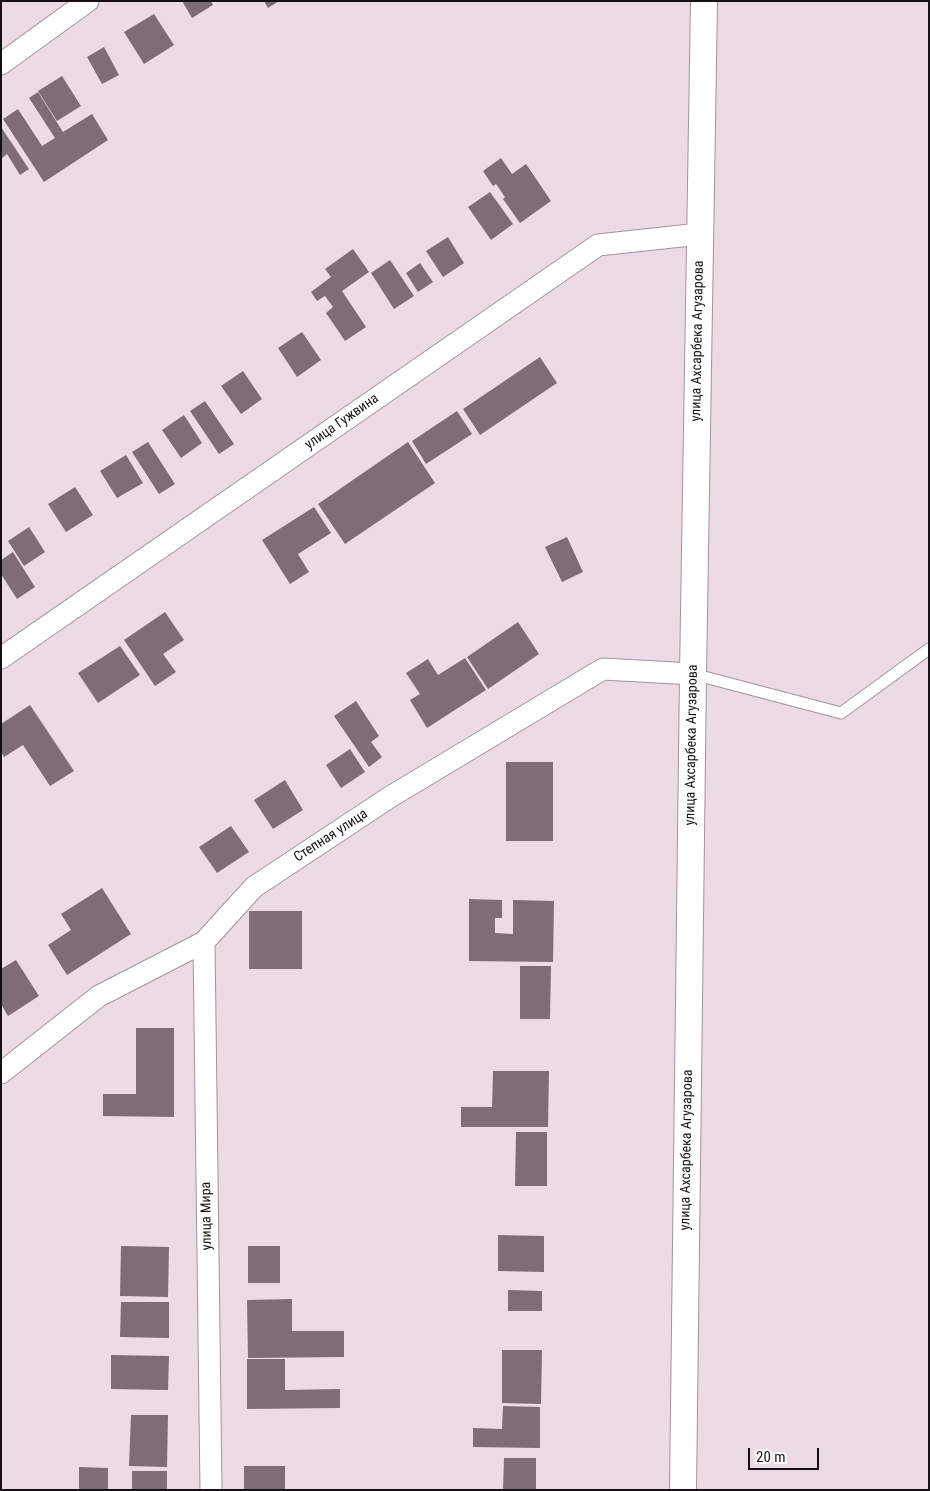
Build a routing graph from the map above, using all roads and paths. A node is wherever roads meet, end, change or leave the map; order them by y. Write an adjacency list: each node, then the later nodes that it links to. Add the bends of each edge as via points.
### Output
1 (88, 1): 3 (street)
2 (704, 1): 4 (street, улица Ахсарбека Агузарова)
3 (1, 64)
4 (700, 234): 6 (street, улица Гужвина, via 598,245); 7 (street, улица Ахсарбека Агузарова)
5 (929, 649): 7 (lane, via 841,713)
6 (1, 658)
7 (693, 674): 8 (street, Степная улица, via 603,669 390,798 254,887); 11 (street, улица Ахсарбека Агузарова)
8 (204, 942): 9 (street, Степная улица, via 99,996); 10 (street, улица Мира)
9 (1, 1073)
10 (211, 1490)
11 (683, 1490)

